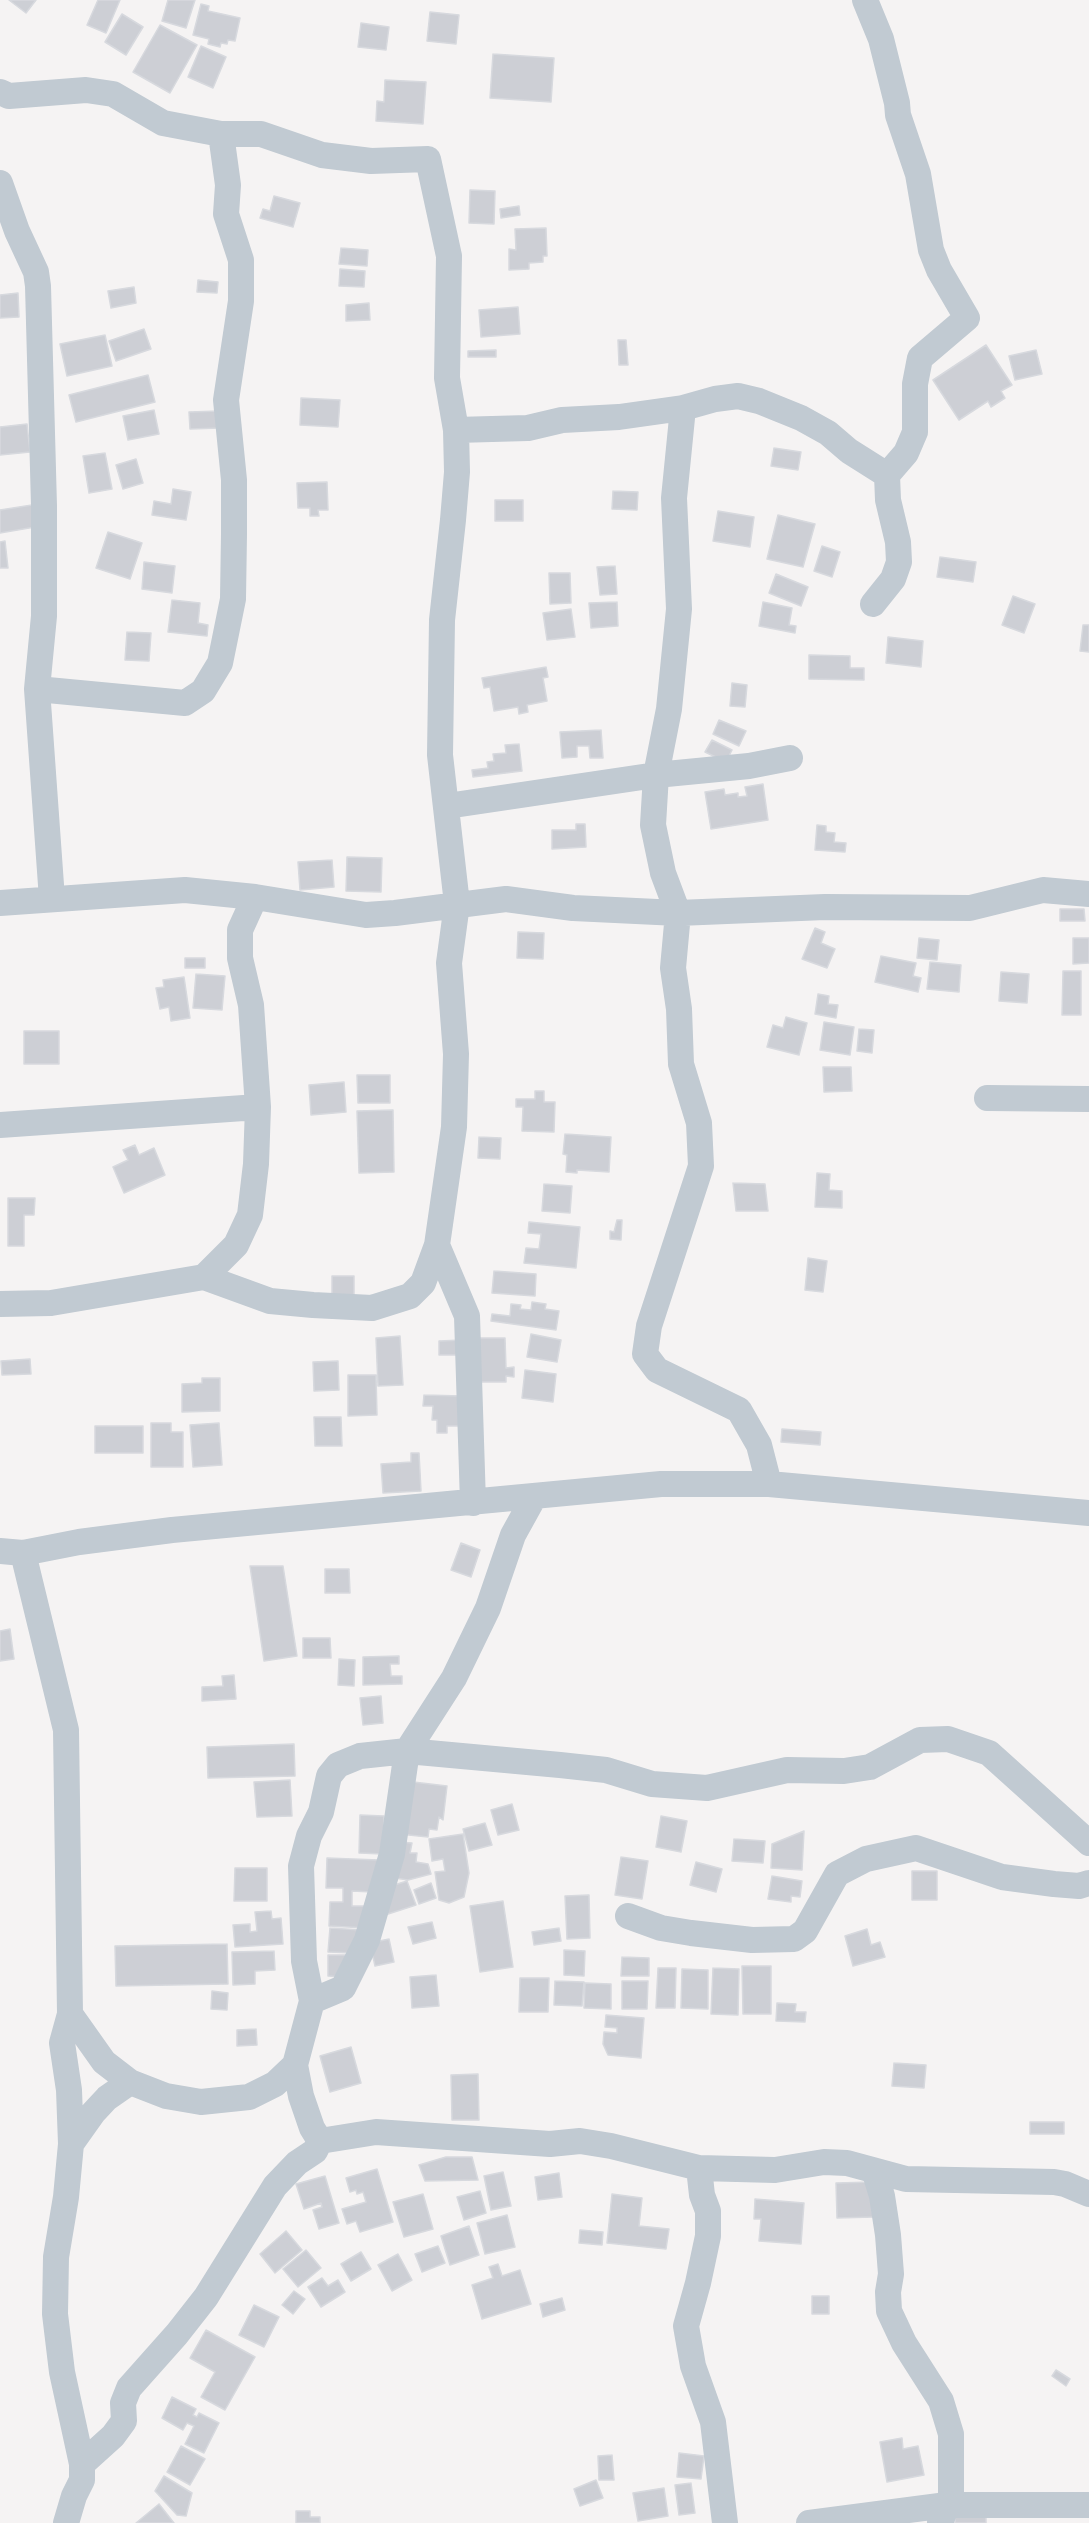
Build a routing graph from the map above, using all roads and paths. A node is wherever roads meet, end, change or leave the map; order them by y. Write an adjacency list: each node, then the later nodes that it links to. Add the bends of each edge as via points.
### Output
1 (865, 0): 7 (street, via 881,39 898,115 918,174 931,250 967,318 920,358 915,384 915,432 906,453)
2 (0, 92): 3 (street, via 9,96 86,90 113,94 163,123)
3 (221, 134): 6 (street, via 261,134 322,155 371,161 428,159 449,255 447,378); 9 (street, via 228,185 226,214 241,260 241,301 226,400 234,480 233,599 220,663 203,691 185,703)
4 (0, 183): 9 (street, via 38,285 44,594)
5 (683, 408): 6 (street, via 562,420 528,428); 7 (street, via 738,396 759,401 828,433); 11 (street, via 674,498 679,609 669,709)
6 (456, 430): 12 (street, via 457,472 442,620 440,755)
7 (887, 475): 8 (street, via 899,562 893,579)
8 (873, 604)
9 (37, 689): 15 (street)
10 (790, 758): 11 (street)
11 (656, 775): 12 (street); 18 (street, via 653,825 663,873)
12 (447, 806): 17 (street)
13 (1089, 894): 18 (street, via 1043,890 970,908 825,907)
14 (255, 897): 15 (street, via 185,890); 17 (street, via 366,915); 21 (street, via 240,930 240,958 251,1005)
15 (52, 899): 16 (street)
16 (0, 903)
17 (457, 904): 18 (street, via 506,899 573,908); 23 (street, via 449,963 456,1054 454,1127)
18 (678, 914): 26 (street, via 673,968 681,1064 699,1123 701,1166 649,1326 645,1354 657,1370 739,1410 759,1445)
19 (987, 1098): 20 (street)
20 (1089, 1099)
21 (258, 1107): 22 (street); 24 (street, via 250,1215 236,1245)
22 (0, 1125)
23 (437, 1245): 24 (street, via 423,1283 410,1296 372,1308 270,1301); 28 (street, via 467,1316)
24 (204, 1277): 25 (street, via 51,1303)
25 (0, 1304)
26 (769, 1484): 27 (street, via 661,1484); 29 (street)
27 (534, 1497): 28 (street); 31 (street, via 513,1535 488,1608 454,1678)
28 (473, 1503): 30 (street, via 172,1530)
29 (1089, 1514)
30 (11, 1552): 36 (street, via 66,1730)
31 (407, 1752): 32 (street, via 606,1770 652,1784 707,1788 788,1770 844,1771 870,1767 920,1740 948,1739 989,1753); 35 (street, via 392,1854 367,1940 343,1988); 35 (street, via 360,1756 338,1765 329,1776 321,1812 301,1866 304,1961)
32 (1089, 1843)
33 (1089, 1883): 34 (street, via 1079,1886 1002,1877 916,1848 866,1859 837,1874 805,1931 794,1940 691,1933)
34 (628, 1916)
35 (312, 2001): 37 (street)
36 (70, 2014): 38 (street, via 105,2062); 40 (street, via 62,2043)
37 (295, 2066): 38 (street, via 274,2084 249,2097 201,2102 166,2096); 39 (street, via 301,2096)
38 (130, 2082): 40 (street, via 107,2098)
39 (320, 2141): 41 (street, via 376,2132 530,2143 580,2141); 44 (street, via 315,2151 275,2186 206,2297 129,2388 119,2429)
40 (71, 2144): 44 (street, via 56,2257 56,2314 62,2373)
41 (699, 2168): 42 (street, via 775,2170 824,2162 847,2163); 48 (street, via 708,2211 708,2236 686,2326 693,2366 715,2432)
42 (875, 2173): 43 (street, via 906,2179 1054,2182); 46 (street, via 889,2244 889,2311 941,2401 951,2434 953,2473)
43 (1089, 2194)
44 (82, 2464): 47 (street, via 82,2480)
45 (1089, 2505): 46 (street)
46 (944, 2514): 49 (street)
47 (66, 2523)
48 (725, 2523)
49 (809, 2523)

